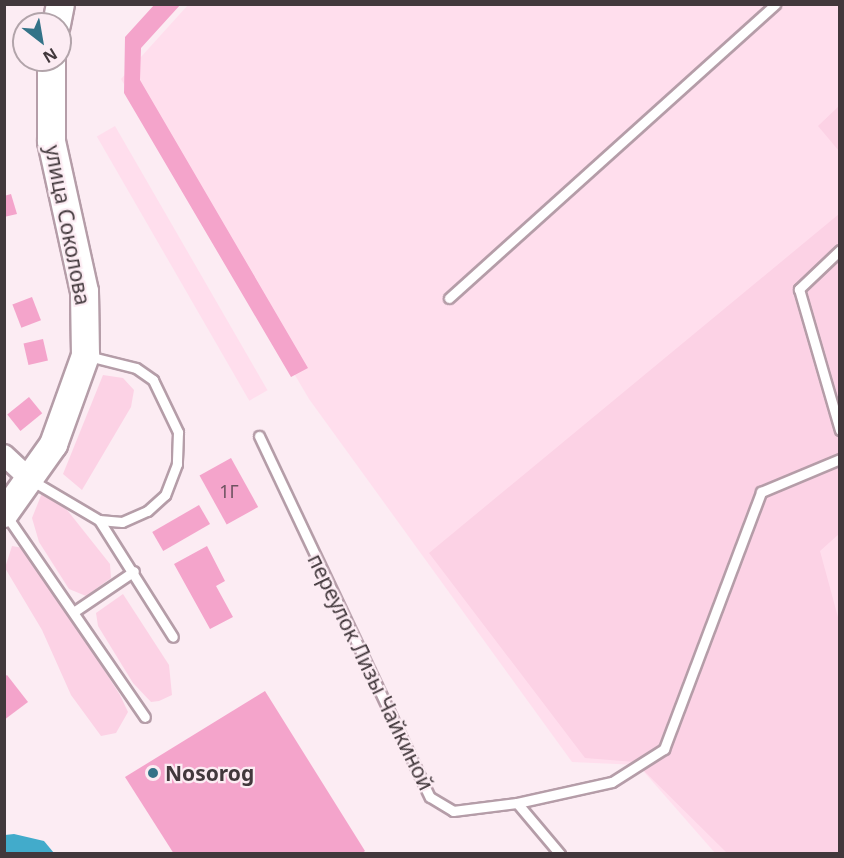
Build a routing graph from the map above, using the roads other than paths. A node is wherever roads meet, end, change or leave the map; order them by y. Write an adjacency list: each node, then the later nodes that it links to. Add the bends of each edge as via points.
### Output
1 (775, 4): 4 (lane)
2 (51, 72): 5 (main road, улица Соколова, via 51,141 84,291)
3 (840, 250): 6 (lane, via 800,289)
4 (449, 298)
5 (85, 355): 10 (main road, улица Соколова, via 74,394); 12 (lane, via 136,368 153,380 178,432 177,464 165,495 147,511 122,522)
6 (840, 430)
7 (259, 436): 17 (lane, переулок Лизы Чайкиной, via 430,797 453,811)
8 (4, 455): 10 (street)
9 (840, 459): 17 (lane, переулок Лизы Чайкиной, via 761,492 664,749 612,782)
10 (32, 480): 11 (main road, улица Соколова); 12 (lane)
11 (4, 513): 14 (lane)
12 (99, 520): 13 (lane)
13 (134, 571): 14 (lane); 15 (lane)
14 (75, 611): 16 (lane)
15 (173, 637)
16 (145, 717)
17 (518, 803): 18 (lane)
18 (560, 854)

